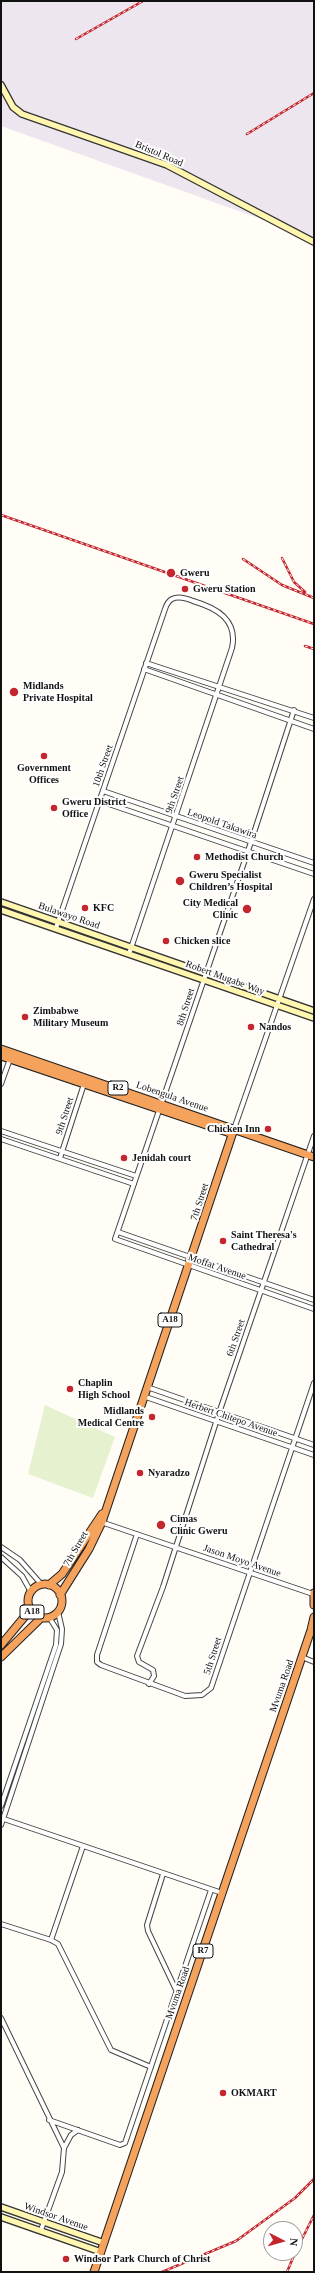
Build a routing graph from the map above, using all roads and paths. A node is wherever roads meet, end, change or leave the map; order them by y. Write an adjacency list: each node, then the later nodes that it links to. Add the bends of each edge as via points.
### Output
1 (1, 85): 2 (street, Bristol Road, via 13,107 22,114 167,165)
2 (314, 242)
3 (234, 642): 4 (street, 10th Street, via 231,628 213,607 178,598 169,601 165,609); 6 (street, 9th Street)
4 (146, 663): 5 (street, 10th Street); 6 (street)
5 (144, 669): 7 (street); 12 (street, 10th Street)
6 (220, 687): 7 (street, 9th Street); 8 (street)
7 (217, 695): 10 (street); 14 (street, 9th Street)
8 (294, 710): 9 (street); 10 (street, 8th Street)
9 (314, 718)
10 (290, 721): 11 (street); 16 (street, 8th Street)
11 (314, 729)
12 (103, 791): 13 (street, 10th Street); 14 (street, Leopold Takawira)
13 (100, 801): 15 (street, Leopold Takawira); 23 (street, 10th Street)
14 (176, 816): 15 (street, 9th Street); 16 (street, Leopold Takawira)
15 (172, 826): 17 (street, Leopold Takawira); 25 (street, 9th Street)
16 (251, 842): 17 (street, 8th Street); 18 (street, Leopold Takawira)
17 (248, 851): 19 (street, Leopold Takawira); 27 (street, 8th Street)
18 (314, 863)
19 (314, 874)
20 (314, 899): 28 (street, 7th Street)
21 (1, 902): 23 (street, Bulawayo Road)
22 (1, 910): 24 (street, Bulawayo Road)
23 (58, 922): 24 (street, 10th Street); 25 (street, Bulawayo Road)
24 (56, 928): 26 (street, Bulawayo Road)
25 (132, 947): 26 (street, 9th Street); 27 (street, Robert Mugabe Way)
26 (129, 954): 27 (street, Robert Mugabe Way)
27 (205, 976): 28 (street, Robert Mugabe Way); 29 (street, Robert Mugabe Way); 37 (street, 8th Street)
28 (280, 999): 29 (street, 7th Street); 30 (street, Robert Mugabe Way)
29 (277, 1006): 31 (street, Robert Mugabe Way); 39 (street, 7th Street)
30 (314, 1011)
31 (314, 1018)
32 (1, 1049): 34 (highway, Lobengula Avenue / R2)
33 (1, 1056): 34 (highway, Lobengula Avenue / R2)
34 (11, 1056): 35 (highway, Lobengula Avenue / R2); 36 (street)
35 (85, 1080): 37 (highway, Lobengula Avenue / R2); 44 (street, 9th Street)
36 (1, 1084)
37 (161, 1107): 39 (highway, Lobengula Avenue / R2); 48 (street, 8th Street)
38 (1, 1131): 42 (street)
39 (234, 1131): 45 (highway, Lobengula Avenue / R2); 52 (highway, 7th Street / A18)
40 (314, 1136): 45 (street, 6th Street)
41 (1, 1139): 43 (street)
42 (25, 1139): 43 (street); 44 (street)
43 (22, 1146): 46 (street)
44 (62, 1152): 46 (street, 9th Street); 48 (street)
45 (309, 1157): 47 (highway, Lobengula Avenue / R2); 54 (street, 6th Street)
46 (60, 1158): 49 (street)
47 (314, 1162)
48 (136, 1176): 49 (street, 8th Street)
49 (134, 1184): 50 (street, 8th Street)
50 (118, 1232): 51 (street, 8th Street); 52 (street, Moffat Avenue)
51 (115, 1239): 53 (street, Moffat Avenue)
52 (192, 1258): 53 (highway, 7th Street / A18); 54 (street, Moffat Avenue)
53 (189, 1266): 55 (street, Moffat Avenue); 59 (highway, 7th Street / A18)
54 (264, 1283): 55 (street, 6th Street); 56 (street, Moffat Avenue)
55 (260, 1291): 57 (street, Moffat Avenue); 61 (street, 6th Street)
56 (314, 1300)
57 (314, 1309)
58 (314, 1383): 63 (street, 5th Street)
59 (146, 1387): 60 (highway, 7th Street / A18); 61 (street, Herbert Chitepo Avenue)
60 (144, 1396): 62 (street, Herbert Chitepo Avenue); 67 (highway, 7th Street / A18)
61 (219, 1413): 62 (street, 6th Street); 63 (street, Herbert Chitepo Avenue)
62 (217, 1421): 65 (street, Herbert Chitepo Avenue); 70 (street, 6th Street)
63 (294, 1438): 64 (street, Herbert Chitepo Avenue); 65 (street, 5th Street)
64 (314, 1446)
65 (291, 1447): 66 (street, Herbert Chitepo Avenue); 72 (street, 5th Street)
66 (314, 1455)
67 (100, 1521): 68 (street, Jason Moyo Avenue); 73 (highway, 7th Street / A18, via 62,1574); 76 (highway, 7th Street / A18, via 85,1556)
68 (136, 1534): 70 (street, Jason Moyo Avenue); 92 (street, 5th Street, via 97,1662)
69 (1, 1547): 73 (street, via 20,1560)
70 (175, 1547): 72 (street, Jason Moyo Avenue); 92 (street, 6th Street, via 136,1658 153,1670 154,1676)
71 (1, 1557): 74 (street, via 22,1576)
72 (249, 1572): 75 (street, Jason Moyo Avenue); 92 (street, 5th Street, via 211,1688 207,1693 195,1697 185,1696)
73 (45, 1585): 74 (highway, A18); 76 (highway, via 54,1587)
74 (31, 1592): 78 (highway, A18)
75 (314, 1594): 77 (highway)
76 (60, 1595): 79 (highway, A18, via 61,1606)
77 (314, 1605)
78 (29, 1608): 81 (highway, A18); 86 (highway, A18)
79 (58, 1612): 82 (highway, A18); 83 (street)
80 (314, 1617): 84 (highway, Mvuma Road / R7)
81 (41, 1618): 82 (highway, A18); 87 (highway, A18)
82 (49, 1618): 85 (street)
83 (62, 1629): 85 (street); 91 (street, via 61,1644)
84 (313, 1629): 88 (highway, Mvuma Road / R7)
85 (57, 1630): 90 (street, via 56,1645)
86 (1, 1644)
87 (1, 1656)
88 (302, 1657): 89 (street); 99 (highway, Mvuma Road / R7)
89 (314, 1662)
90 (42, 1683): 91 (street); 93 (street)
91 (47, 1684): 94 (street)
92 (149, 1684)
93 (1, 1806)
94 (2, 1818): 95 (street); 96 (street)
95 (1, 1824)
96 (83, 1846): 97 (street); 101 (street)
97 (163, 1874): 98 (street); 102 (street, via 147,1925)
98 (211, 1890): 99 (street); 102 (street)
99 (223, 1893): 112 (highway, Mvuma Road / R7)
100 (1, 1924): 101 (street)
101 (51, 1940): 104 (street, via 60,1948 111,2050)
102 (177, 1992): 104 (street)
103 (1, 2018): 105 (street)
104 (151, 2067): 106 (street, via 125,2143 120,2145)
105 (49, 2120): 106 (street); 107 (street)
106 (78, 2130): 107 (street, via 71,2135)
107 (64, 2148): 110 (street, via 62,2172)
108 (1, 2207): 110 (street, Windsor Avenue)
109 (1, 2217): 111 (street, Windsor Avenue)
110 (43, 2222): 111 (street); 112 (street, Windsor Avenue)
111 (41, 2230): 113 (street, Windsor Avenue)
112 (104, 2243): 113 (highway, Mvuma Road / R7)
113 (101, 2252): 114 (highway, Mvuma Road / R7)
114 (94, 2272)

